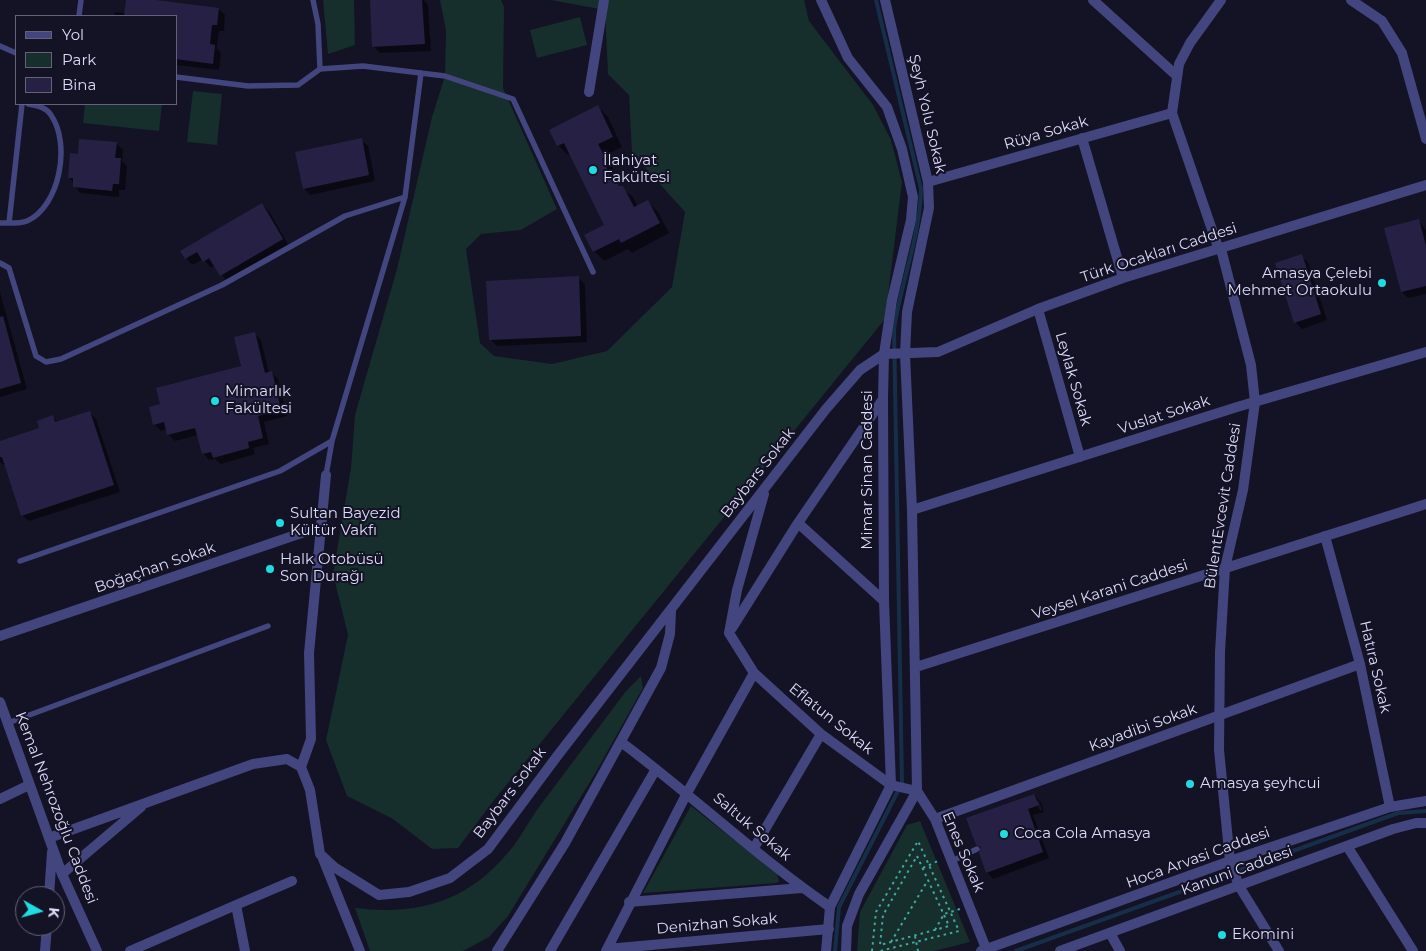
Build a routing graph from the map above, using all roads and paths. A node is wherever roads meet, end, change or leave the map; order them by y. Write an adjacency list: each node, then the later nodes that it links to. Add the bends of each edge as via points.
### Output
1 (80, 0): 9 (lane)
2 (313, 0): 12 (lane, via 318,24)
3 (604, 0): 16 (street)
4 (821, 0): 33 (street, Mimar Sinan Caddesi, via 848,58 887,107 914,197)
5 (885, 0): 22 (street, Şeyh Yolu Sokak)
6 (1093, 0): 14 (street)
7 (1220, 0): 14 (street, BülentEvcevit Caddesi, via 1190,43 1179,64)
8 (1351, 0): 21 (street, via 1382,21 1402,53)
9 (79, 15)
10 (0, 46): 11 (lane)
11 (15, 53)
12 (320, 69): 13 (lane, via 363,66); 15 (lane, via 298,84 248,86)
13 (421, 73): 24 (lane); 29 (lane, via 446,76 513,98)
14 (1177, 76): 19 (street, BülentEvcevit Caddesi)
15 (178, 77)
16 (589, 92)
17 (22, 105): 25 (lane)
18 (34, 105): 25 (lane, via 51,114 57,128 60,149 58,185 47,204 26,221)
19 (1172, 113): 20 (street, Rüya Sokak); 27 (street, BülentEvcevit Caddesi)
20 (1082, 138): 22 (street, Rüya Sokak); 30 (street)
21 (1426, 139)
22 (928, 182): 34 (street, Şeyh Yolu Sokak, via 929,208 907,312)
23 (1426, 185): 27 (street, Türk Ocakları Caddesi)
24 (405, 197): 28 (lane, via 345,216 222,285 46,362 36,356 9,268); 37 (lane)
25 (9, 222): 26 (lane)
26 (0, 223)
27 (1220, 250): 30 (street, Türk Ocakları Caddesi); 36 (street, BülentEvcevit Caddesi, via 1252,366)
28 (0, 263)
29 (593, 272)
30 (1123, 278): 31 (street, Türk Ocakları Caddesi)
31 (1038, 309): 34 (street, Türk Ocakları Caddesi, via 938,352); 38 (street, Leylak Sokak)
32 (1426, 352): 36 (street, Vuslat Sokak)
33 (884, 354): 34 (street, Türk Ocakları Caddesi); 35 (street, Mimar Sinan Caddesi); 40 (street, Baybars Sokak, via 860,370)
34 (905, 354): 42 (street)
35 (883, 399): 43 (street); 48 (street, Mimar Sinan Caddesi)
36 (1255, 402): 38 (street, Vuslat Sokak); 47 (street, BülentEvcevit Caddesi, via 1243,490)
37 (332, 441): 39 (lane); 46 (lane, via 280,471)
38 (1080, 457): 42 (street, Vuslat Sokak)
39 (326, 475): 44 (street)
40 (765, 488): 49 (street, Baybars Sokak); 51 (street, via 737,590)
41 (1426, 505): 45 (street, Veysel Karani Caddesi)
42 (912, 510): 54 (street)
43 (798, 523): 48 (street); 51 (street)
44 (319, 527): 52 (street, Boğaçhan Sokak); 61 (street, via 309,653 311,739)
45 (1325, 536): 47 (street, Veysel Karani Caddesi); 53 (street, Hatıra Sokak)
46 (20, 561)
47 (1225, 568): 54 (street, Veysel Karani Caddesi); 57 (street, BülentEvcevit Caddesi)
48 (884, 601): 64 (street, Mimar Sinan Caddesi)
49 (671, 611): 60 (street, via 670,634 661,668); 77 (street, Baybars Sokak, via 488,849 450,878 409,892 379,895 334,867)
50 (268, 626): 58 (lane)
51 (729, 633): 55 (street, Eflatun Sokak)
52 (0, 636)
53 (1360, 664): 57 (street, Kayadibi Sokak); 70 (street, Hatıra Sokak)
54 (916, 667): 65 (street)
55 (754, 674): 59 (street, Eflatun Sokak); 66 (street)
56 (0, 702): 58 (street, Kemal Nehrozoğlu Caddesi)
57 (1219, 717): 71 (street, Kayadibi Sokak); 79 (street, BülentEvcevit Caddesi, via 1219,750)
58 (8, 724): 63 (street, Kemal Nehrozoğlu Caddesi)
59 (821, 734): 64 (street, Eflatun Sokak); 75 (street)
60 (621, 742): 62 (street, Saltuk Sokak); 108 (street, via 564,843)
61 (301, 767): 69 (street, via 287,760 253,764); 77 (street, via 310,790)
62 (656, 769): 66 (street, Saltuk Sokak); 109 (street)
63 (29, 785): 67 (street); 73 (street, Kemal Nehrozoğlu Caddesi)
64 (891, 785): 65 (street); 90 (street, Mimar Sinan Caddesi)
65 (917, 791): 71 (street, Enes Sokak); 111 (street, via 859,894 847,926)
66 (687, 793): 75 (street, Saltuk Sokak); 88 (street)
67 (0, 799)
68 (1426, 801): 70 (street, Hoca Arvasi Caddesi)
69 (147, 802): 73 (street); 82 (street)
70 (1390, 807): 79 (street, Hoca Arvasi Caddesi)
71 (935, 819): 78 (street, Enes Sokak)
72 (1426, 824): 74 (street, Kanuni Caddesi, via 1416,823 1394,829)
73 (51, 843): 82 (street, Kemal Nehrozoğlu Caddesi); 85 (street)
74 (1347, 846): 86 (street, Kanuni Caddesi); 118 (street)
75 (754, 848): 87 (street, Saltuk Sokak)
76 (977, 849): 78 (lane)
77 (320, 854): 107 (street)
78 (950, 858): 80 (path); 91 (street, Enes Sokak)
79 (1230, 861): 86 (street, BülentEvcevit Caddesi); 102 (street, Hoca Arvasi Caddesi)
80 (929, 866): 81 (path); 92 (path); 112 (path, via 918,841 876,912)
81 (923, 868): 83 (path); 99 (path, via 917,856 883,915 880,945)
82 (62, 874): 104 (street, Kemal Nehrozoğlu Caddesi)
83 (928, 880): 93 (path); 99 (path)
84 (292, 881): 89 (street)
85 (49, 886)
86 (1239, 886): 96 (street, Kanuni Caddesi); 117 (street, BülentEvcevit Caddesi)
87 (802, 888): 88 (street); 90 (street, Saltuk Sokak)
88 (630, 902): 101 (street)
89 (236, 905): 105 (street); 106 (street)
90 (830, 907): 94 (street, Mimar Sinan Caddesi)
91 (970, 907): 92 (path); 102 (street, Enes Sokak)
92 (950, 912): 93 (path); 100 (path, via 959,931)
93 (944, 914): 95 (path); 95 (path, via 949,926)
94 (829, 929): 101 (street, Denizhan Sokak); 110 (street, Mimar Sinan Caddesi)
95 (934, 930): 98 (path)
96 (1110, 933): 115 (street, Kanuni Caddesi); 116 (street)
97 (46, 936): 103 (street)
98 (915, 936): 99 (path); 100 (path)
99 (891, 942)
100 (916, 942): 113 (path); 114 (path)
101 (606, 950)
102 (985, 950)
103 (45, 951)
104 (97, 951)
105 (130, 951)
106 (244, 951)
107 (360, 951)
108 (497, 951)
109 (550, 951)
110 (826, 951)
111 (846, 951)
112 (872, 951)
113 (880, 951)
114 (918, 951)
115 (1060, 951)
116 (1120, 951)
117 (1279, 951)
118 (1413, 951)

